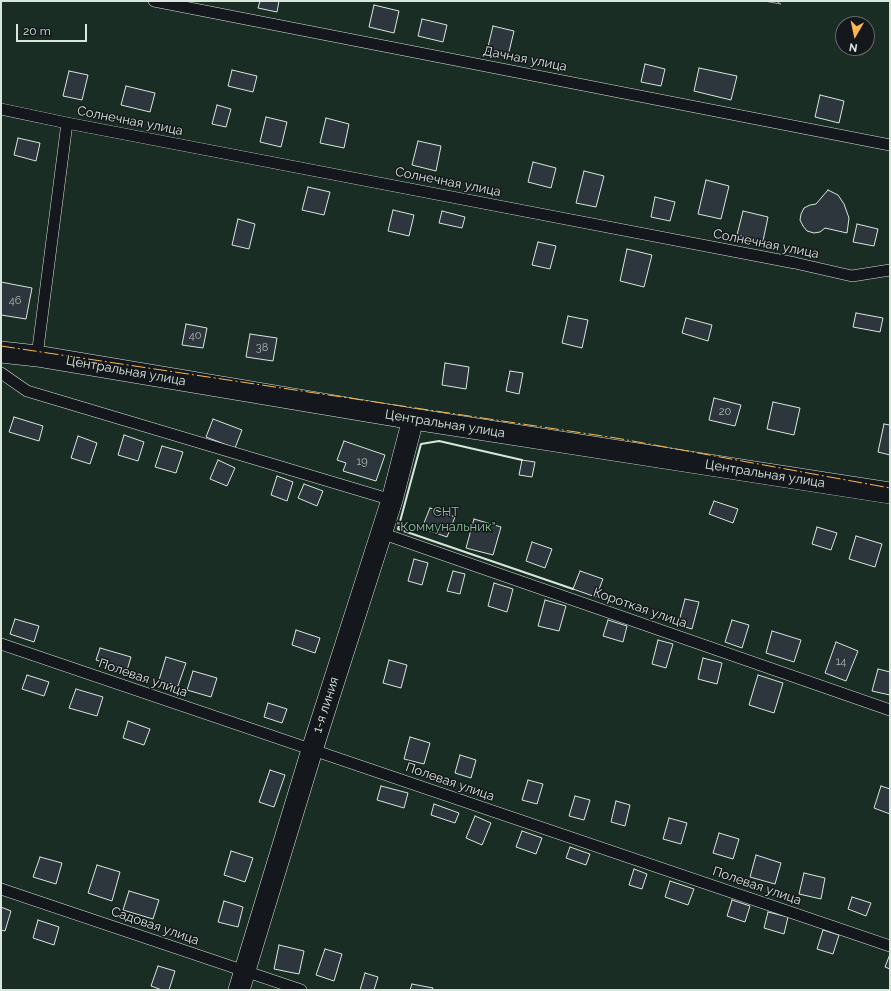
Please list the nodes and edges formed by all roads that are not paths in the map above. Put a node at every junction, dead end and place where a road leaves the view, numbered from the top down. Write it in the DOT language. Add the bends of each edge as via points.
graph roads {
  1 [pos="154,1"];
  2 [pos="1,109"];
  3 [pos="67,123"];
  4 [pos="890,145"];
  5 [pos="890,270"];
  6 [pos="1,352"];
  7 [pos="37,356"];
  8 [pos="1,373"];
  9 [pos="413,419"];
  10 [pos="890,493"];
  11 [pos="392,500"];
  12 [pos="381,533"];
  13 [pos="1,644"];
  14 [pos="890,710"];
  15 [pos="312,750"];
  16 [pos="1,889"];
  17 [pos="890,946"];
  18 [pos="242,981"];
  19 [pos="301,990"];
  1 -- 4 [label="lane, Дачная улица"];
  2 -- 3 [label="lane, Солнечная улица"];
  3 -- 5 [label="lane, Солнечная улица" via="852,276"];
  3 -- 7 [label="lane"];
  6 -- 7 [label="street, Центральная улица"];
  7 -- 9 [label="street, Центральная улица"];
  8 -- 11 [label="lane" via="27,391"];
  9 -- 10 [label="street, Центральная улица"];
  9 -- 11 [label="street, 1-я линия"];
  11 -- 12 [label="street, 1-я линия"];
  12 -- 14 [label="lane, Короткая улица"];
  12 -- 15 [label="street, 1-я линия"];
  13 -- 15 [label="lane, Полевая улица"];
  15 -- 17 [label="lane, Полевая улица"];
  15 -- 18 [label="street, 1-я линия"];
  16 -- 18 [label="lane, Садовая улица"];
  18 -- 19 [label="lane, Садовая улица"];
}
